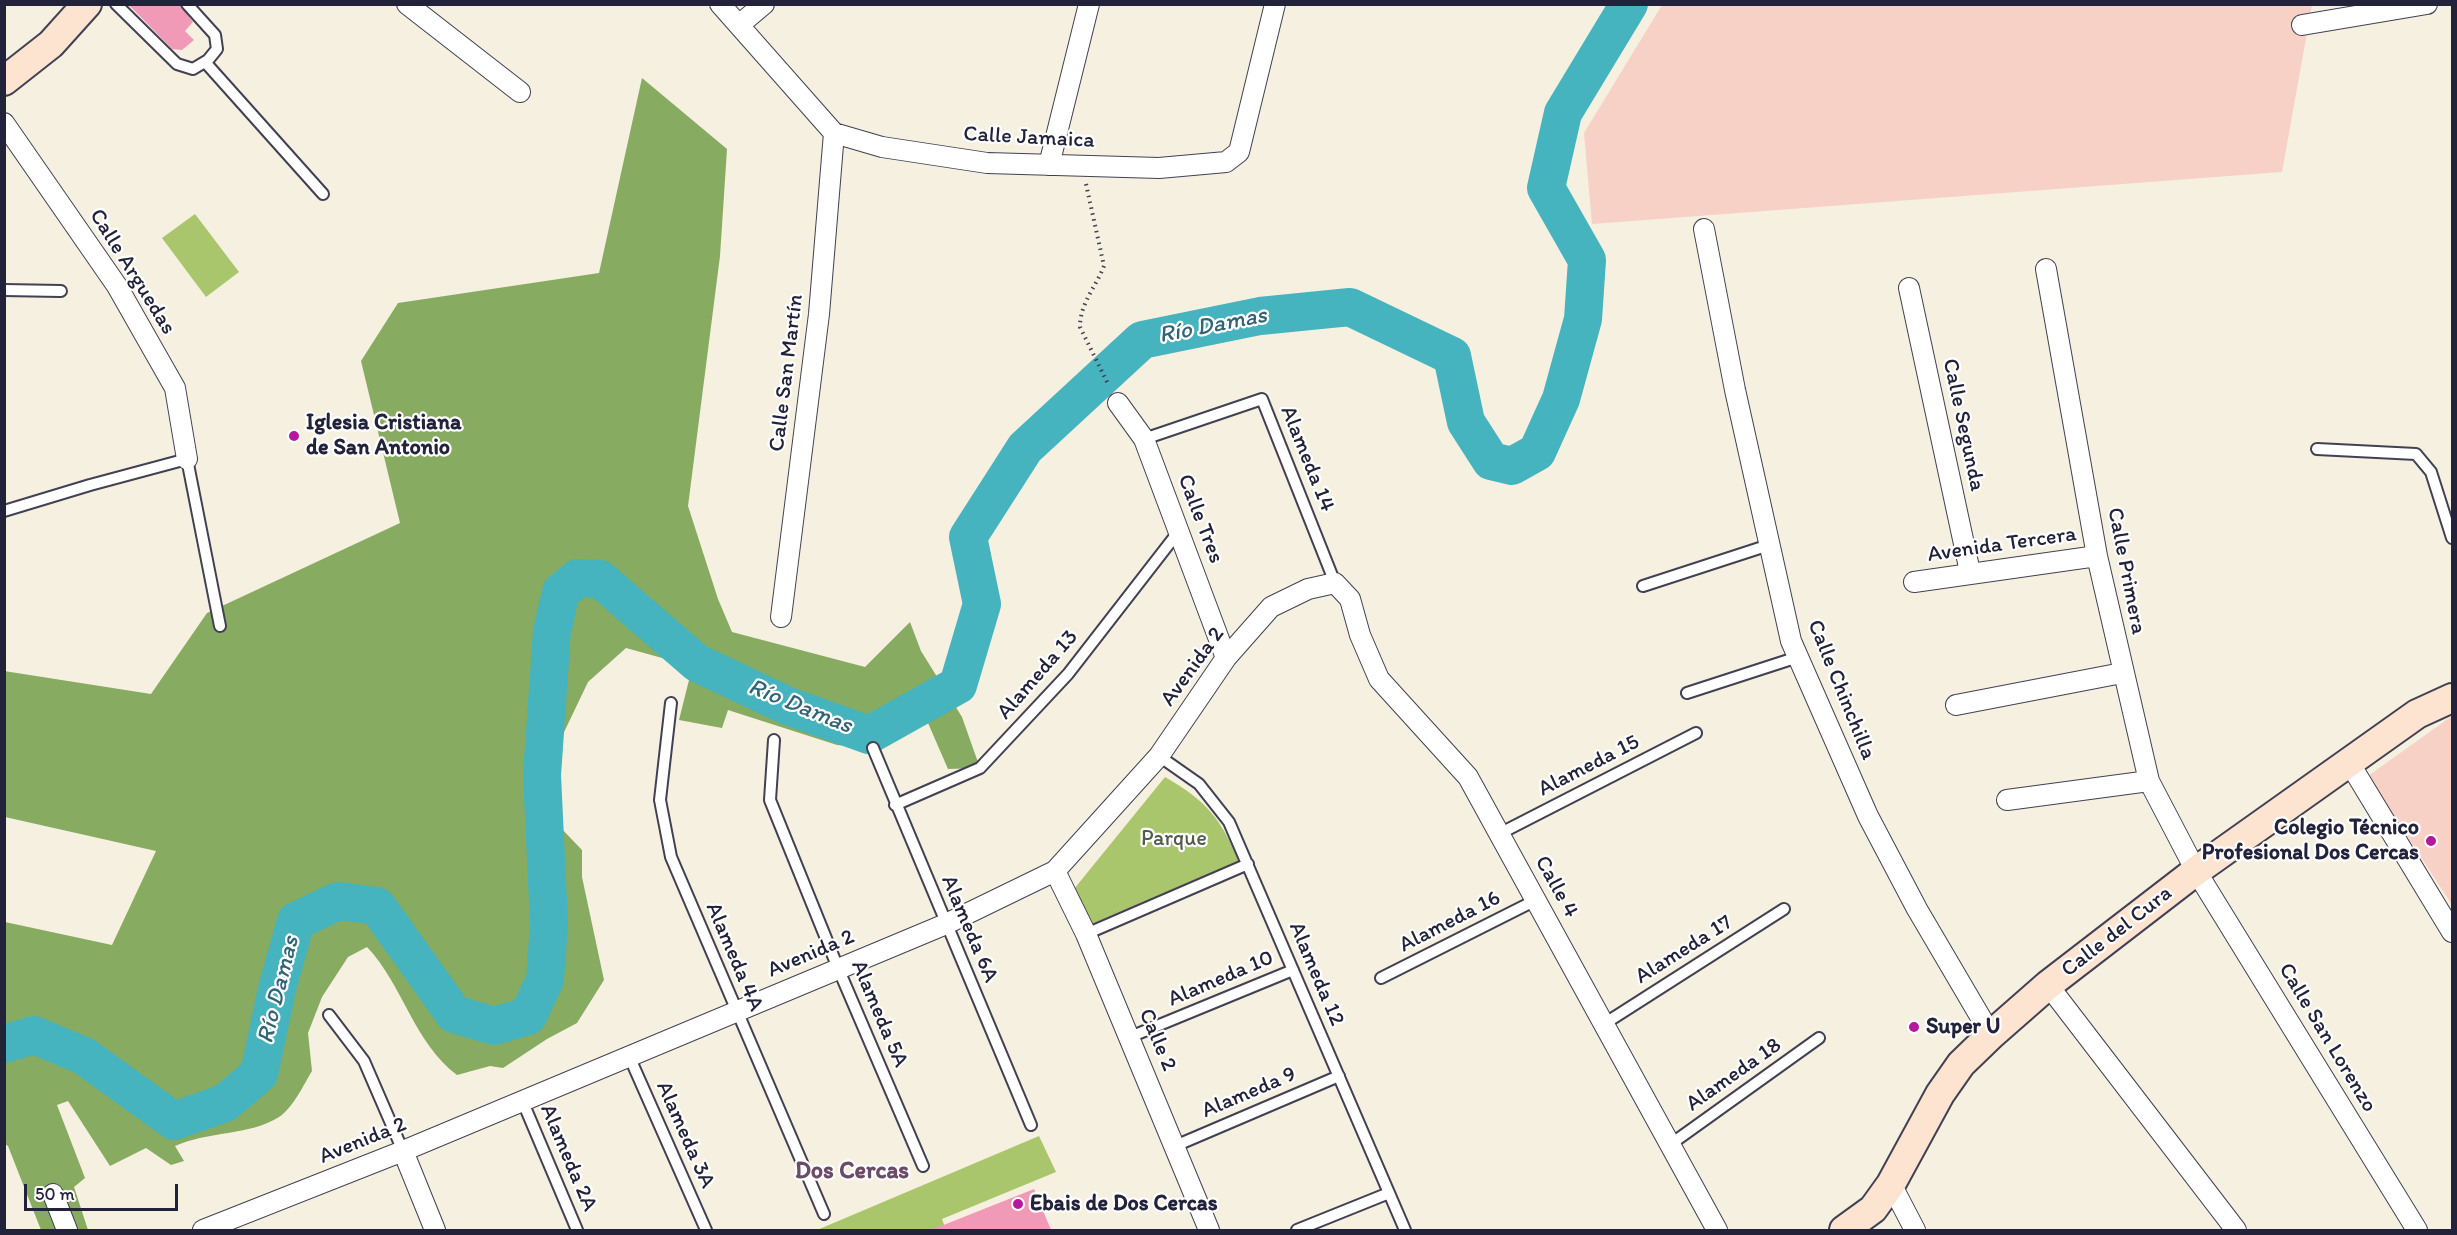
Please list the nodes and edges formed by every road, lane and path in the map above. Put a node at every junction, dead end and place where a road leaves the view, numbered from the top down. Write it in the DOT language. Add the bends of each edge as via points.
graph roads {
  1 [pos="87,4"];
  2 [pos="116,4"];
  3 [pos="187,4"];
  4 [pos="407,4"];
  5 [pos="720,4"];
  6 [pos="764,4"];
  7 [pos="1089,4"];
  8 [pos="1275,4"];
  9 [pos="2427,4"];
  10 [pos="739,25"];
  11 [pos="2302,25"];
  12 [pos="205,62"];
  13 [pos="4,81"];
  14 [pos="520,92"];
  15 [pos="4,123"];
  16 [pos="834,133"];
  17 [pos="1049,165"];
  18 [pos="1085,166"];
  19 [pos="323,194"];
  20 [pos="1704,229"];
  21 [pos="2046,269"];
  22 [pos="1909,288"];
  23 [pos="4,290"];
  24 [pos="61,291"];
  25 [pos="1118,403"];
  26 [pos="1144,439"];
  27 [pos="2317,449"];
  28 [pos="187,459"];
  29 [pos="4,511"];
  30 [pos="1179,531"];
  31 [pos="2452,538"];
  32 [pos="1769,545"];
  33 [pos="2097,556"];
  34 [pos="1970,572"];
  35 [pos="1914,582"];
  36 [pos="1335,583"];
  37 [pos="1643,586"];
  38 [pos="780,617"];
  39 [pos="220,626"];
  40 [pos="1798,657"];
  41 [pos="1226,658"];
  42 [pos="2122,673"];
  43 [pos="1687,693"];
  44 [pos="2452,698"];
  45 [pos="671,703"];
  46 [pos="1956,705"];
  47 [pos="1696,733"];
  48 [pos="774,740"];
  49 [pos="873,748"];
  50 [pos="1159,756"];
  51 [pos="2350,764"];
  52 [pos="2149,781"];
  53 [pos="2007,800"];
  54 [pos="895,805"];
  55 [pos="1499,834"];
  56 [pos="1248,864"];
  57 [pos="1055,871"];
  58 [pos="2196,871"];
  59 [pos="1536,900"];
  60 [pos="1784,909"];
  61 [pos="946,924"];
  62 [pos="2452,932"];
  63 [pos="1086,934"];
  64 [pos="838,968"];
  65 [pos="1293,970"];
  66 [pos="1381,978"];
  67 [pos="2048,985"];
  68 [pos="737,1012"];
  69 [pos="329,1015"];
  70 [pos="1604,1024"];
  71 [pos="1992,1035"];
  72 [pos="1130,1038"];
  73 [pos="1820,1038"];
  74 [pos="629,1056"];
  75 [pos="1339,1076"];
  76 [pos="522,1100"];
  77 [pos="1031,1125"];
  78 [pos="1671,1144"];
  79 [pos="1175,1146"];
  80 [pos="403,1151"];
  81 [pos="923,1166"];
  82 [pos="1891,1184"];
  83 [pos="1389,1193"];
  84 [pos="53,1194"];
  85 [pos="825,1214"];
  86 [pos="67,1230"];
  87 [pos="203,1230"];
  88 [pos="435,1230"];
  89 [pos="577,1230"];
  90 [pos="706,1230"];
  91 [pos="1209,1230"];
  92 [pos="1297,1230"];
  93 [pos="1405,1230"];
  94 [pos="1717,1230"];
  95 [pos="1844,1230"];
  96 [pos="1915,1230"];
  97 [pos="2236,1230"];
  98 [pos="2417,1230"];
  1 -- 13 [label="street" via="51,44"];
  2 -- 12 [label="lane" via="177,64 193,69"];
  3 -- 12 [label="lane" via="215,35 217,49"];
  4 -- 14 [label="street"];
  5 -- 10 [label="street"];
  6 -- 10 [label="street"];
  7 -- 17 [label="street"];
  8 -- 18 [label="street, Calle Jamaica" via="1239,152 1226,162 1159,168"];
  9 -- 11 [label="street"];
  10 -- 16 [label="street"];
  12 -- 19 [label="lane"];
  15 -- 28 [label="street, Calle Arguedas" via="117,286 175,388"];
  16 -- 17 [label="street, Calle Jamaica" via="882,147 987,163"];
  16 -- 38 [label="street, Calle San Martín" via="819,314"];
  17 -- 18 [label="street, Calle Jamaica"];
  18 -- 25 [label="path" via="1087,196 1104,266 1086,299 1080,327"];
  20 -- 32 [label="street, Calle Chinchilla"];
  21 -- 33 [label="street, Calle Primera"];
  22 -- 34 [label="street, Calle Segunda"];
  23 -- 24 [label="lane"];
  25 -- 26 [label="street, Calle Tres"];
  26 -- 30 [label="street, Calle Tres"];
  26 -- 36 [label="lane, Alameda 14" via="1262,399"];
  27 -- 31 [label="lane" via="2416,454 2431,472"];
  28 -- 29 [label="lane"];
  28 -- 39 [label="lane"];
  30 -- 41 [label="street, Calle Tres"];
  30 -- 54 [label="lane, Alameda 13" via="1068,674 980,768"];
  32 -- 37 [label="lane"];
  32 -- 40 [label="street, Calle Chinchilla"];
  33 -- 34 [label="street, Avenida Tercera"];
  33 -- 42 [label="street, Calle Primera"];
  34 -- 35 [label="street, Avenida Tercera"];
  36 -- 41 [label="street, Avenida 2" via="1308,589 1271,607"];
  36 -- 55 [label="street, Calle 4" via="1350,599 1379,679 1468,777"];
  40 -- 43 [label="lane"];
  40 -- 71 [label="street, Calle Chinchilla" via="1868,816 1917,909"];
  41 -- 50 [label="street, Avenida 2"];
  42 -- 46 [label="street"];
  42 -- 52 [label="street, Calle Primera"];
  44 -- 51 [label="street, Calle del Cura" via="2417,714"];
  45 -- 68 [label="lane, Alameda 4A" via="660,800 670,857"];
  47 -- 55 [label="lane, Alameda 15"];
  48 -- 64 [label="lane, Alameda 5A" via="771,800"];
  49 -- 54 [label="lane, Alameda 6A"];
  50 -- 56 [label="lane, Alameda 12" via="1199,784 1229,822"];
  50 -- 57 [label="street, Avenida 2"];
  51 -- 58 [label="street, Calle del Cura"];
  51 -- 62 [label="street"];
  52 -- 53 [label="street"];
  52 -- 58 [label="street, Calle Primera"];
  54 -- 61 [label="lane, Alameda 6A"];
  55 -- 59 [label="street, Calle 4"];
  56 -- 63 [label="lane"];
  56 -- 65 [label="lane, Alameda 12"];
  57 -- 61 [label="street, Avenida 2"];
  57 -- 63 [label="street, Calle 2"];
  58 -- 67 [label="street, Calle del Cura"];
  58 -- 98 [label="street, Calle San Lorenzo"];
  59 -- 66 [label="lane, Alameda 16"];
  59 -- 70 [label="street, Calle 4"];
  60 -- 70 [label="lane, Alameda 17"];
  61 -- 64 [label="street, Avenida 2"];
  61 -- 77 [label="lane, Alameda 6A"];
  63 -- 72 [label="street, Calle 2"];
  64 -- 68 [label="street, Avenida 2"];
  64 -- 81 [label="lane, Alameda 5A"];
  65 -- 72 [label="lane, Alameda 10"];
  65 -- 75 [label="lane, Alameda 12"];
  67 -- 71 [label="street, Calle del Cura"];
  67 -- 97 [label="street"];
  68 -- 74 [label="street, Avenida 2"];
  68 -- 85 [label="lane, Alameda 4A"];
  69 -- 80 [label="lane" via="364,1061"];
  70 -- 78 [label="street, Calle 4"];
  71 -- 82 [label="street, Calle del Cura" via="1961,1064 1940,1094"];
  72 -- 79 [label="street, Calle 2"];
  73 -- 78 [label="lane, Alameda 18"];
  74 -- 76 [label="street, Avenida 2"];
  74 -- 90 [label="lane, Alameda 3A"];
  75 -- 79 [label="lane, Alameda 9"];
  75 -- 83 [label="lane, Alameda 12"];
  76 -- 80 [label="street, Avenida 2"];
  76 -- 89 [label="lane, Alameda 2A"];
  78 -- 94 [label="street, Calle 4"];
  79 -- 91 [label="street, Calle 2"];
  80 -- 87 [label="street, Avenida 2"];
  80 -- 88 [label="street"];
  82 -- 95 [label="street, Calle del Cura" via="1873,1209"];
  82 -- 96 [label="street"];
  83 -- 92 [label="lane"];
  83 -- 93 [label="lane, Alameda 12"];
  84 -- 86 [label="street"];
}
